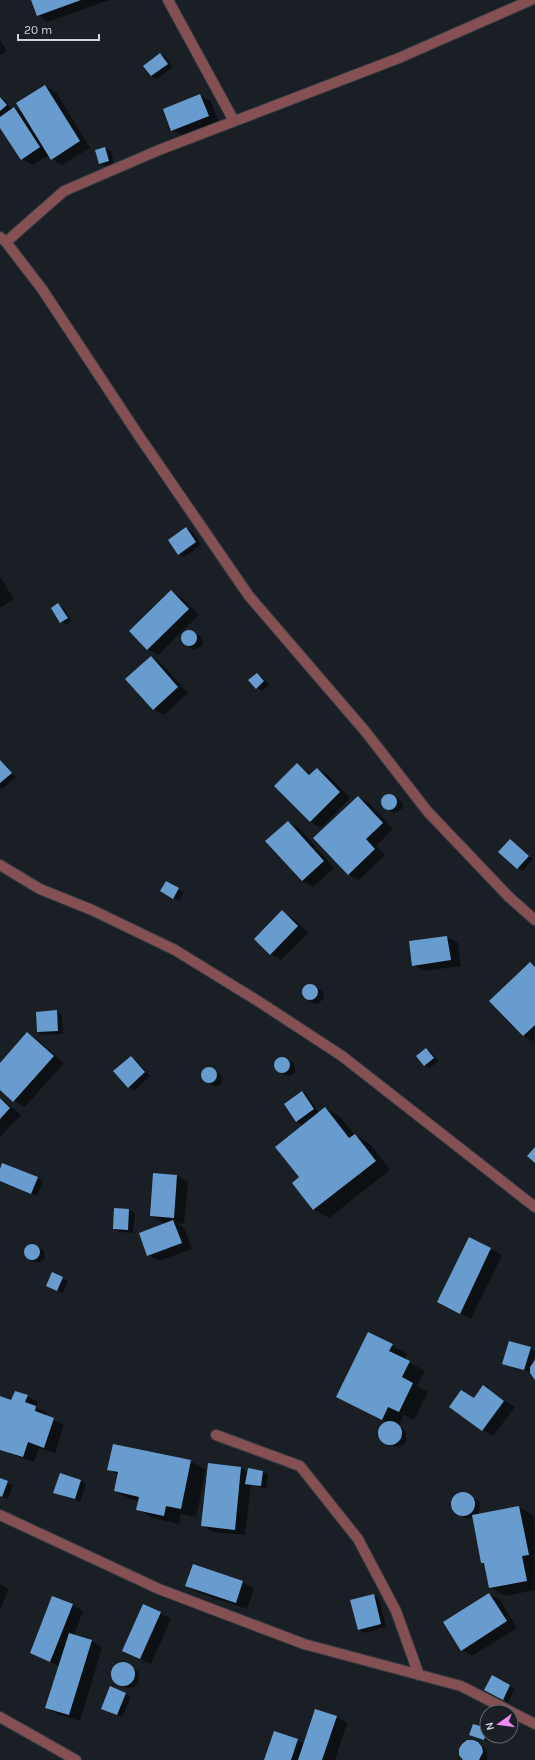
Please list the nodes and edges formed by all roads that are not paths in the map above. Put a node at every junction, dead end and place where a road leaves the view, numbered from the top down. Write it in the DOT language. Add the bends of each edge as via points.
graph roads {
  1 [pos="168,0"];
  2 [pos="531,0"];
  3 [pos="234,121"];
  4 [pos="3,239"];
  5 [pos="0,865"];
  6 [pos="535,920"];
  7 [pos="535,1207"];
  8 [pos="216,1435"];
  9 [pos="0,1515"];
  10 [pos="419,1675"];
  11 [pos="0,1717"];
  12 [pos="535,1724"];
  13 [pos="76,1760"];
  1 -- 3 [label="street"];
  2 -- 3 [label="street" via="399,58"];
  3 -- 4 [label="street" via="64,191"];
  4 -- 6 [label="street" via="42,289 249,596 365,731 428,812"];
  5 -- 7 [label="street" via="40,889 92,910 175,950 261,1003 342,1056"];
  8 -- 10 [label="street" via="300,1466 358,1539 396,1612"];
  9 -- 10 [label="street" via="159,1589 304,1644"];
  10 -- 12 [label="street" via="461,1686"];
  11 -- 13 [label="street"];
}
